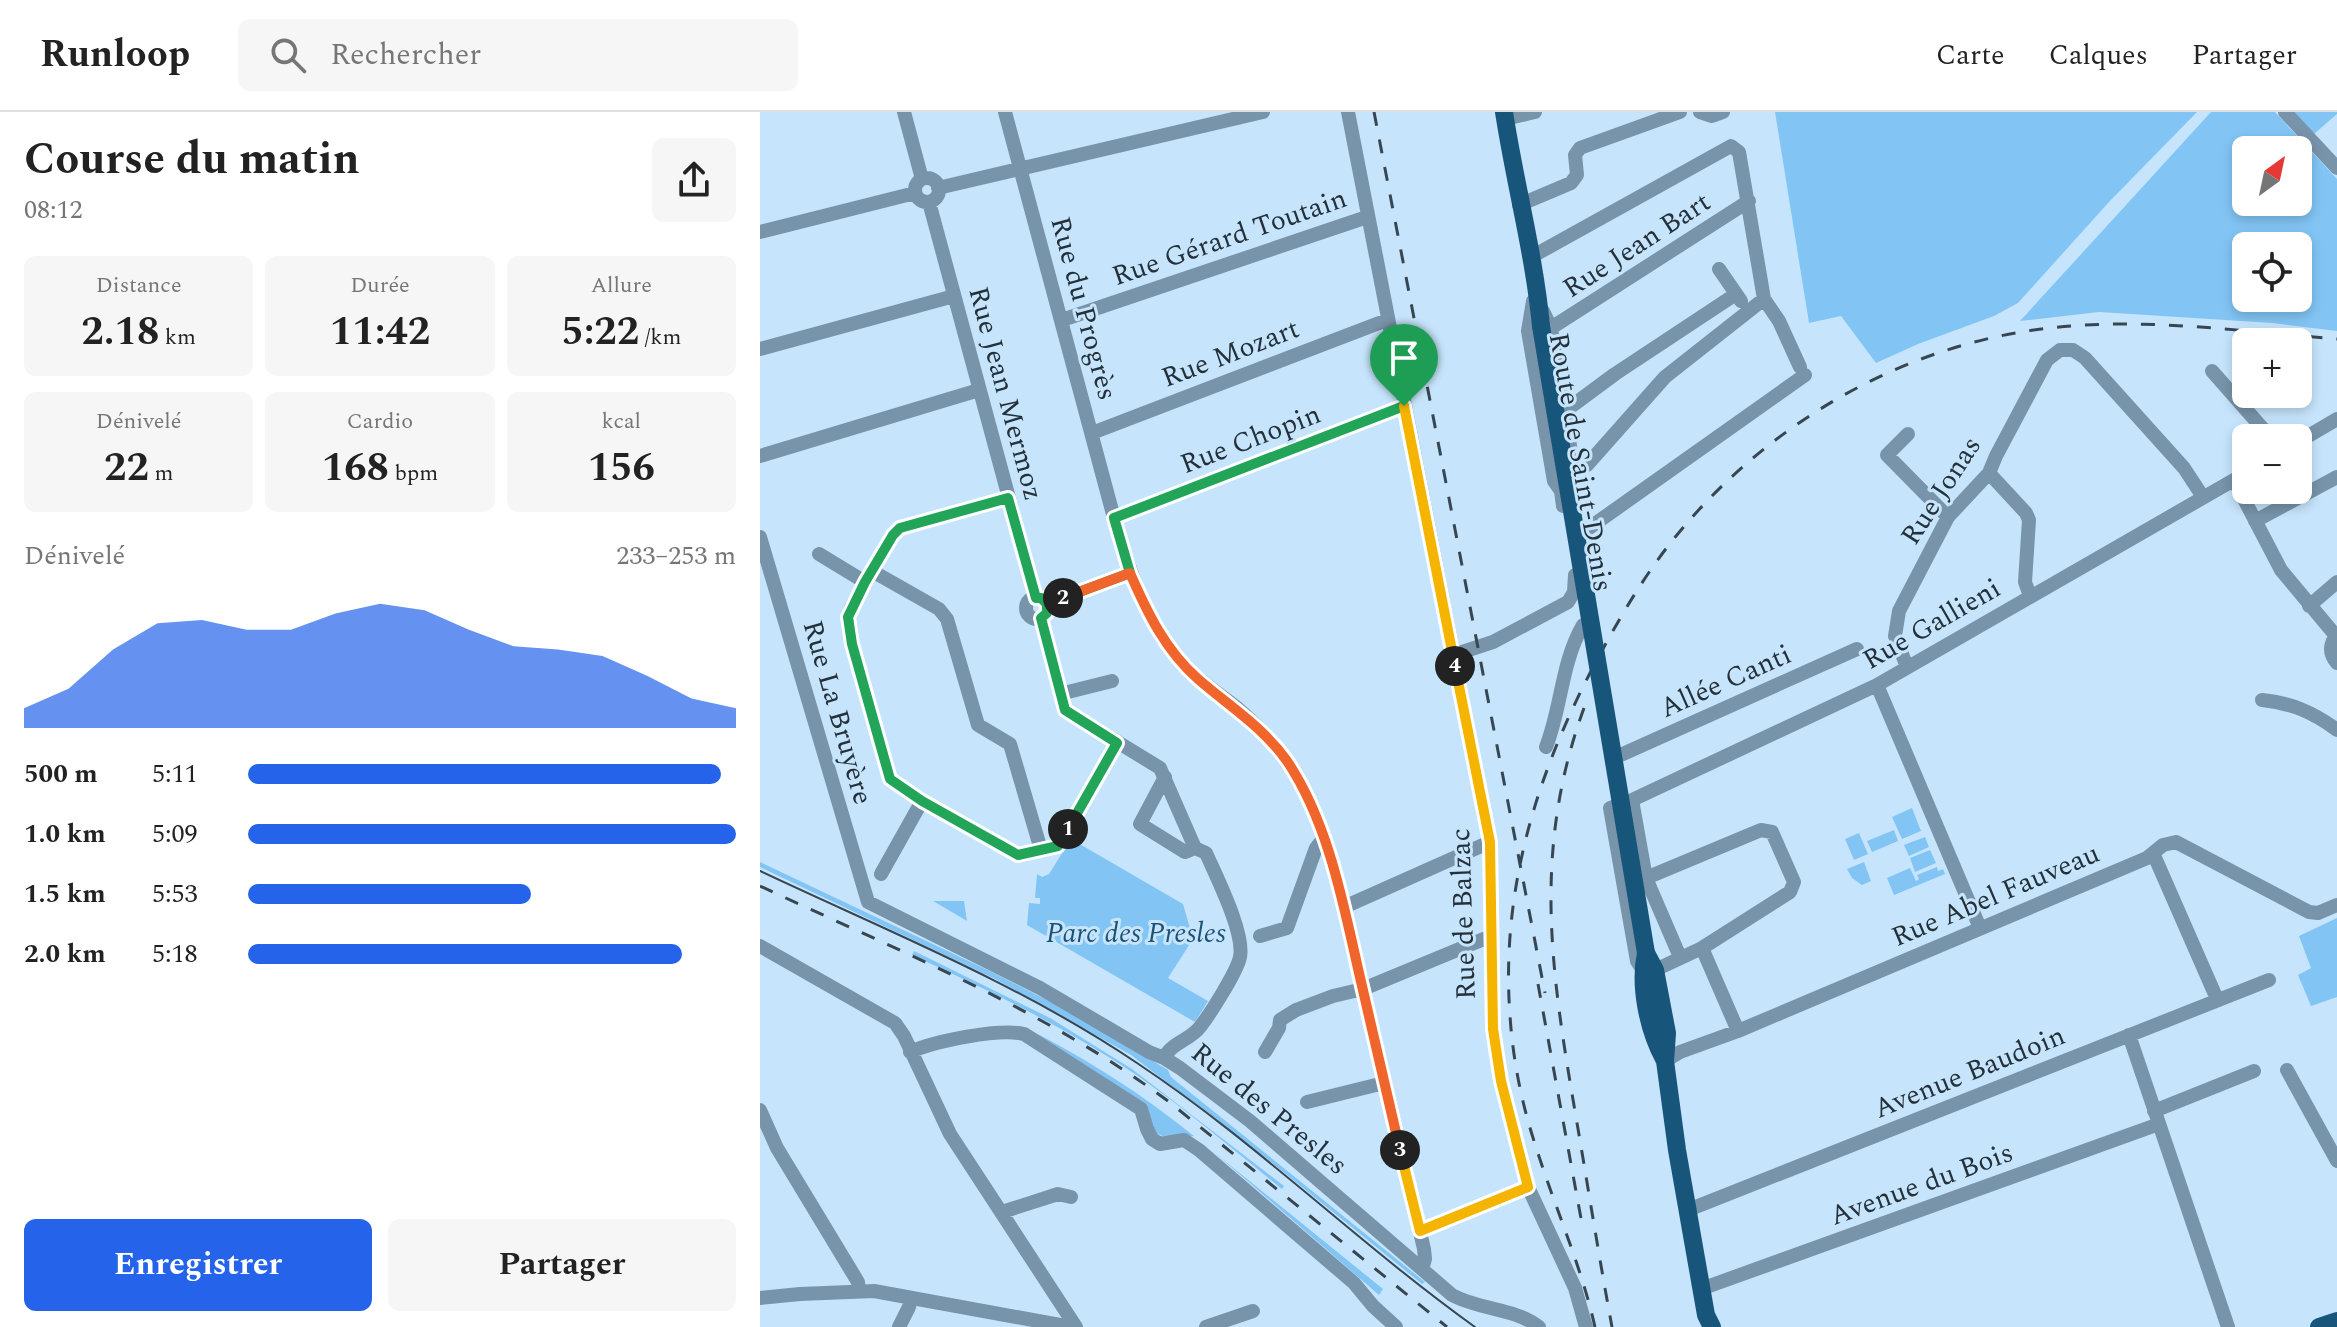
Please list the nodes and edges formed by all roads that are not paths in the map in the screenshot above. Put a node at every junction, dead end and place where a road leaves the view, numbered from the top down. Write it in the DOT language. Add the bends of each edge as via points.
graph roads {
  1 [pos="904,112"];
  2 [pos="1005,112"];
  3 [pos="1263,112"];
  4 [pos="1348,112"];
  5 [pos="1535,112"];
  6 [pos="1680,112"];
  7 [pos="1700,112"];
  8 [pos="1723,112"];
  9 [pos="2285,112"];
  10 [pos="1504,116"];
  11 [pos="2337,168"];
  12 [pos="1020,169"];
  13 [pos="919,186"];
  14 [pos="938,188"];
  15 [pos="1749,201"];
  16 [pos="929,202"];
  17 [pos="1519,205"];
  18 [pos="1367,217"];
  19 [pos="1523,230"];
  20 [pos="760,232"];
  21 [pos="1531,257"];
  22 [pos="1719,269"];
  23 [pos="1736,294"];
  24 [pos="954,296"];
  25 [pos="1764,299"];
  26 [pos="1536,300"];
  27 [pos="1748,311"];
  28 [pos="1062,320"];
  29 [pos="1387,320"];
  30 [pos="1546,327"];
  31 [pos="760,349"];
  32 [pos="1649,354"];
  33 [pos="2212,371"];
  34 [pos="1665,377"];
  35 [pos="979,390"];
  36 [pos="1404,406"];
  37 [pos="1565,411"];
  38 [pos="2337,419"];
  39 [pos="2259,424"];
  40 [pos="1092,433"];
  41 [pos="1908,434"];
  42 [pos="2312,434"];
  43 [pos="760,456"];
  44 [pos="1574,469"];
  45 [pos="1989,473"];
  46 [pos="2337,477"];
  47 [pos="2232,481"];
  48 [pos="2203,497"];
  49 [pos="1008,498"];
  50 [pos="2249,504"];
  51 [pos="1948,517"];
  52 [pos="1114,518"];
  53 [pos="2255,521"];
  54 [pos="1582,533"];
  55 [pos="760,537"];
  56 [pos="819,554"];
  57 [pos="762,555"];
  58 [pos="1130,573"];
  59 [pos="1575,575"];
  60 [pos="868,577"];
  61 [pos="2337,582"];
  62 [pos="2030,596"];
  63 [pos="1042,601"];
  64 [pos="2309,606"];
  65 [pos="1583,625"];
  66 [pos="2336,636"];
  67 [pos="1857,649"];
  68 [pos="1453,655"];
  69 [pos="2337,663"];
  70 [pos="1907,667"];
  71 [pos="1112,681"];
  72 [pos="1613,683"];
  73 [pos="1877,685"];
  74 [pos="1060,694"];
  75 [pos="2262,700"];
  76 [pos="2337,730"];
  77 [pos="1117,743"];
  78 [pos="1546,747"];
  79 [pos="1614,758"];
  80 [pos="1165,777"];
  81 [pos="922,801"];
  82 [pos="1627,801"];
  83 [pos="1323,839"];
  84 [pos="1490,842"];
  85 [pos="1195,848"];
  86 [pos="1041,850"];
  87 [pos="2153,853"];
  88 [pos="881,874"];
  89 [pos="1646,878"];
  90 [pos="868,902"];
  91 [pos="2337,905"];
  92 [pos="1344,907"];
  93 [pos="1980,928"];
  94 [pos="1260,936"];
  95 [pos="1491,936"];
  96 [pos="760,946"];
  97 [pos="1702,948"];
  98 [pos="1680,957"];
  99 [pos="1648,964"];
  100 [pos="2269,980"];
  101 [pos="1363,989"];
  102 [pos="2217,999"];
  103 [pos="1738,1031"];
  104 [pos="2129,1035"];
  105 [pos="910,1052"];
  106 [pos="1265,1052"];
  107 [pos="1170,1061"];
  108 [pos="1665,1061"];
  109 [pos="2287,1070"];
  110 [pos="2254,1071"];
  111 [pos="1384,1083"];
  112 [pos="1307,1102"];
  113 [pos="760,1110"];
  114 [pos="2156,1118"];
  115 [pos="2337,1161"];
  116 [pos="1528,1187"];
  117 [pos="1071,1197"];
  118 [pos="1688,1210"];
  119 [pos="1002,1212"];
  120 [pos="1420,1231"];
  121 [pos="1422,1269"];
  122 [pos="1701,1289"];
  123 [pos="859,1290"];
  124 [pos="760,1298"];
  125 [pos="911,1298"];
  126 [pos="1253,1311"];
  127 [pos="2337,1321"];
  128 [pos="1708,1323"];
  129 [pos="899,1327"];
  130 [pos="1073,1327"];
  131 [pos="1206,1327"];
  132 [pos="1396,1327"];
  133 [pos="1539,1327"];
  134 [pos="1586,1327"];
  135 [pos="2228,1327"];
  136 [pos="2319,1327"];
  1 -- 13 [label="street"];
  2 -- 12 [label="street, Rue du Progrès"];
  3 -- 12 [label="street"];
  4 -- 18 [label="street, Rue de Balzac"];
  5 -- 10 [label="street"];
  6 -- 17 [label="street" via="1580,148 1571,183"];
  7 -- 8 [label="street"];
  9 -- 11 [label="street"];
  10 -- 17 [label="main road, Route de Saint-Denis"];
  12 -- 14 [label="street"];
  12 -- 28 [label="street, Rue du Progrès"];
  13 -- 14 [label="street" via="932,180"];
  13 -- 16 [label="street" via="919,199"];
  13 -- 20 [label="street"];
  14 -- 16 [label="street"];
  15 -- 21 [label="street" via="1739,152 1727,146"];
  15 -- 25 [label="street"];
  15 -- 30 [label="street, Rue Jean Bart"];
  16 -- 24 [label="street, Rue Jean Mermoz"];
  17 -- 19 [label="main road, Route de Saint-Denis"];
  18 -- 28 [label="street, Rue Gérard Toutain"];
  18 -- 29 [label="street, Rue de Balzac"];
  19 -- 21 [label="main road, Route de Saint-Denis"];
  19 -- 26 [label="main road, Route de Saint-Denis"];
  21 -- 26 [label="main road, Route de Saint-Denis"];
  22 -- 23 [label="street"];
  23 -- 27 [label="street"];
  23 -- 32 [label="street"];
  24 -- 31 [label="street"];
  24 -- 35 [label="street, Rue Jean Mermoz"];
  25 -- 27 [label="street"];
  25 -- 54 [label="street" via="1802,371"];
  26 -- 30 [label="main road, Route de Saint-Denis"];
  26 -- 59 [label="street, Route de Saint-Denis" via="1528,331"];
  27 -- 34 [label="street"];
  28 -- 40 [label="street, Rue du Progrès"];
  29 -- 36 [label="street, Rue de Balzac"];
  29 -- 40 [label="street, Rue Mozart"];
  30 -- 37 [label="street, Route de Saint-Denis"];
  30 -- 99 [label="main road, Route de Saint-Denis, bridge"];
  32 -- 34 [label="street"];
  32 -- 37 [label="street"];
  33 -- 39 [label="street"];
  34 -- 44 [label="street" via="1587,465"];
  35 -- 43 [label="street"];
  35 -- 49 [label="street, Rue Jean Mermoz"];
  36 -- 52 [label="street, Rue Chopin"];
  36 -- 68 [label="street, Rue de Balzac"];
  37 -- 44 [label="street, Route de Saint-Denis"];
  38 -- 42 [label="street"];
  40 -- 52 [label="street, Rue du Progrès"];
  41 -- 51 [label="street" via="1887,455"];
  44 -- 54 [label="street, Route de Saint-Denis"];
  45 -- 48 [label="street, Rue Jonas" via="2047,360 2060,350 2073,350 2184,468"];
  45 -- 51 [label="street, Rue Jonas"];
  45 -- 62 [label="street" via="2029,520 2025,582"];
  46 -- 53 [label="street"];
  47 -- 48 [label="street, Rue Gallieni"];
  48 -- 62 [label="street, Rue Gallieni"];
  49 -- 60 [label="street" via="900,528"];
  49 -- 63 [label="street, Rue Jean Mermoz"];
  50 -- 53 [label="street"];
  51 -- 70 [label="street, Rue Jonas" via="1896,618 1895,636"];
  52 -- 58 [label="street, Rue du Progrès"];
  53 -- 64 [label="street" via="2281,570"];
  54 -- 65 [label="street, Route de Saint-Denis" via="1595,610"];
  55 -- 57 [label="street, Rue La Bruyère"];
  56 -- 60 [label="street"];
  57 -- 90 [label="street, Rue La Bruyère"];
  58 -- 63 [label="street"];
  58 -- 83 [label="street, Rue du Progrès" via="1171,650 1199,680 1255,724 1286,761 1315,812"];
  59 -- 65 [label="street, Route de Saint-Denis"];
  59 -- 68 [label="street" via="1568,602 1493,642"];
  60 -- 81 [label="street" via="849,613 852,644 890,779"];
  60 -- 86 [label="street" via="939,609 947,619 978,725 1010,744"];
  61 -- 64 [label="street"];
  62 -- 70 [label="street, Rue Gallieni"];
  63 -- 74 [label="street, Rue Jean Mermoz" via="1028,602 1027,611 1032,618 1041,618"];
  64 -- 66 [label="street"];
  65 -- 78 [label="street" via="1565,669"];
  66 -- 69 [label="street" via="2330,651"];
  67 -- 79 [label="street, Allée Canti"];
  68 -- 84 [label="street, Rue de Balzac"];
  70 -- 73 [label="street, Rue Gallieni"];
  71 -- 74 [label="street"];
  72 -- 79 [label="street, Route de Saint-Denis" via="1605,695"];
  73 -- 82 [label="street, Rue Gallieni"];
  73 -- 93 [label="street"];
  74 -- 77 [label="street" via="1065,710"];
  75 -- 76 [label="street" via="2296,706"];
  77 -- 80 [label="street" via="1160,768"];
  77 -- 86 [label="street" via="1058,846"];
  79 -- 82 [label="street, Route de Saint-Denis"];
  80 -- 85 [label="street"];
  80 -- 85 [label="street" via="1140,824 1185,852"];
  81 -- 86 [label="street" via="1018,855"];
  81 -- 88 [label="street"];
  82 -- 89 [label="street, Route de Saint-Denis"];
  82 -- 99 [label="street, Route de Saint-Denis" via="1610,808 1637,961"];
  83 -- 92 [label="street, Rue du Progrès"];
  83 -- 94 [label="street" via="1287,928"];
  84 -- 92 [label="street"];
  84 -- 95 [label="street, Rue de Balzac"];
  85 -- 107 [label="street" via="1206,853 1228,904 1241,955 1208,1017 1185,1042 1172,1046"];
  87 -- 91 [label="street, Rue Abel Fauveau" via="2176,842 2309,912"];
  87 -- 93 [label="street, Rue Abel Fauveau"];
  87 -- 102 [label="street"];
  89 -- 97 [label="street" via="1752,832 1772,832 1794,887"];
  89 -- 98 [label="street, Route de Saint-Denis"];
  90 -- 107 [label="street, Rue des Presles" via="1040,988"];
  92 -- 101 [label="street, Rue du Progrès"];
  93 -- 103 [label="street, Rue Abel Fauveau"];
  95 -- 101 [label="street"];
  95 -- 116 [label="street, Rue de Balzac" via="1493,1029"];
  96 -- 105 [label="street" via="895,1023"];
  97 -- 98 [label="street"];
  97 -- 103 [label="street"];
  98 -- 99 [label="street"];
  99 -- 108 [label="main road, Route de Saint-Denis" via="1667,1033"];
  100 -- 102 [label="street, Avenue Baudoin"];
  101 -- 106 [label="street" via="1280,1020"];
  101 -- 111 [label="street, Rue du Progrès"];
  102 -- 104 [label="street, Avenue Baudoin"];
  103 -- 108 [label="street, Rue Abel Fauveau"];
  104 -- 114 [label="street"];
  104 -- 118 [label="street, Avenue Baudoin"];
  105 -- 119 [label="street" via="950,1134"];
  105 -- 132 [label="street" via="1009,1030 1024,1034 1141,1109 1152,1139 1160,1144 1184,1140 1199,1150 1354,1283"];
  107 -- 121 [label="street, Rue des Presles" via="1250,1121"];
  108 -- 118 [label="main road, Route de Saint-Denis"];
  109 -- 115 [label="street"];
  110 -- 114 [label="street, Avenue du Bois"];
  111 -- 112 [label="street"];
  111 -- 120 [label="street, Rue du Progrès"];
  113 -- 123 [label="street"];
  114 -- 122 [label="street, Avenue du Bois"];
  114 -- 135 [label="street"];
  116 -- 120 [label="street"];
  116 -- 134 [label="street, Rue de Balzac" via="1575,1288"];
  117 -- 119 [label="street" via="1058,1194"];
  118 -- 122 [label="main road, Route de Saint-Denis"];
  119 -- 130 [label="street"];
  120 -- 121 [label="street, Rue du Progrès"];
  121 -- 133 [label="street, Rue des Presles" via="1461,1300"];
  122 -- 128 [label="main road, Route de Saint-Denis"];
  123 -- 124 [label="street"];
  123 -- 125 [label="street"];
  125 -- 129 [label="street"];
  125 -- 130 [label="street"];
  126 -- 131 [label="street"];
  127 -- 136 [label="main road"];
}
